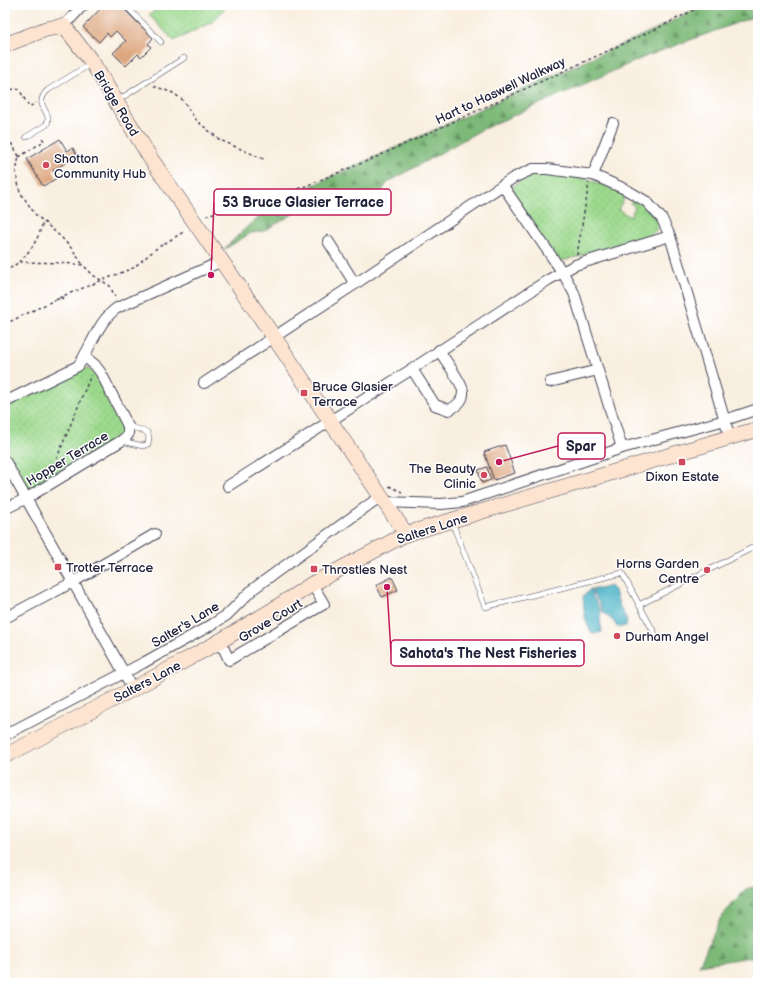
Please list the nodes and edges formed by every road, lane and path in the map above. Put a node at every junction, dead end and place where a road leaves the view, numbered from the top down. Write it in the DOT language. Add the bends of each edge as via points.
graph roads {
  1 [pos="83,5"];
  2 [pos="125,5"];
  3 [pos="704,5"];
  4 [pos="64,26"];
  5 [pos="161,42"];
  6 [pos="5,45"];
  7 [pos="184,58"];
  8 [pos="92,62"];
  9 [pos="144,83"];
  10 [pos="5,90"];
  11 [pos="116,101"];
  12 [pos="42,102"];
  13 [pos="613,123"];
  14 [pos="38,130"];
  15 [pos="5,133"];
  16 [pos="26,137"];
  17 [pos="19,157"];
  18 [pos="266,160"];
  19 [pos="592,175"];
  20 [pos="503,186"];
  21 [pos="303,187"];
  22 [pos="43,222"];
  23 [pos="670,236"];
  24 [pos="328,241"];
  25 [pos="19,262"];
  26 [pos="222,262"];
  27 [pos="83,265"];
  28 [pos="577,265"];
  29 [pos="5,272"];
  30 [pos="563,272"];
  31 [pos="102,281"];
  32 [pos="355,284"];
  33 [pos="120,307"];
  34 [pos="5,324"];
  35 [pos="274,337"];
  36 [pos="439,350"];
  37 [pos="84,357"];
  38 [pos="95,365"];
  39 [pos="412,369"];
  40 [pos="598,370"];
  41 [pos="550,382"];
  42 [pos="204,383"];
  43 [pos="5,402"];
  44 [pos="758,409"];
  45 [pos="330,420"];
  46 [pos="725,420"];
  47 [pos="128,426"];
  48 [pos="758,429"];
  49 [pos="730,438"];
  50 [pos="121,441"];
  51 [pos="622,448"];
  52 [pos="5,461"];
  53 [pos="228,486"];
  54 [pos="46,487"];
  55 [pos="27,498"];
  56 [pos="383,499"];
  57 [pos="5,509"];
  58 [pos="452,521"];
  59 [pos="155,534"];
  60 [pos="406,534"];
  61 [pos="758,547"];
  62 [pos="73,582"];
  63 [pos="312,584"];
  64 [pos="639,605"];
  65 [pos="5,618"];
  66 [pos="656,636"];
  67 [pos="215,644"];
  68 [pos="124,673"];
  69 [pos="133,688"];
  70 [pos="5,735"];
  71 [pos="5,756"];
  1 -- 4 [label="street"];
  2 -- 5 [label="lane"];
  3 -- 21 [label="path, Hart to Haswell Walkway" via="372,159"];
  4 -- 6 [label="main road" via="46,29"];
  4 -- 8 [label="main road, Bridge Road"];
  7 -- 9 [label="lane"];
  8 -- 11 [label="main road, Bridge Road"];
  8 -- 12 [label="lane" via="48,90 42,96"];
  9 -- 11 [label="lane"];
  9 -- 18 [label="path" via="179,97 198,120 220,140"];
  10 -- 12 [label="path" via="19,89 29,107 33,103"];
  11 -- 26 [label="main road, Bridge Road" via="151,159"];
  12 -- 14 [label="lane" via="49,120"];
  13 -- 19 [label="street"];
  14 -- 16 [label="lane"];
  14 -- 17 [label="path" via="44,141"];
  15 -- 17 [label="path"];
  17 -- 22 [label="path" via="16,173 20,192"];
  19 -- 20 [label="street" via="547,169 533,170 513,178"];
  19 -- 23 [label="street" via="647,202 662,218"];
  19 -- 28 [label="path"];
  20 -- 30 [label="street"];
  20 -- 32 [label="street"];
  22 -- 25 [label="path" via="31,250"];
  22 -- 27 [label="path" via="62,238"];
  23 -- 28 [label="street"];
  23 -- 46 [label="street"];
  24 -- 32 [label="street"];
  25 -- 27 [label="path"];
  25 -- 29 [label="path"];
  26 -- 33 [label="street"];
  26 -- 35 [label="main road, Bridge Road"];
  27 -- 31 [label="path"];
  28 -- 30 [label="street"];
  30 -- 36 [label="street"];
  30 -- 40 [label="street" via="574,293"];
  31 -- 33 [label="path" via="110,286"];
  31 -- 34 [label="path" via="56,299"];
  32 -- 35 [label="street"];
  33 -- 37 [label="street" via="109,313"];
  35 -- 42 [label="street"];
  35 -- 45 [label="main road, Bridge Road"];
  36 -- 39 [label="street"];
  36 -- 39 [label="street" via="463,390 460,402 455,407 449,410 435,405"];
  37 -- 38 [label="street"];
  37 -- 43 [label="street" via="78,366"];
  38 -- 47 [label="street"];
  38 -- 54 [label="path"];
  39 -- 45 [label="street"];
  40 -- 41 [label="street"];
  40 -- 51 [label="street"];
  44 -- 46 [label="street"];
  45 -- 53 [label="street"];
  45 -- 56 [label="main road, Bridge Road"];
  46 -- 49 [label="street"];
  46 -- 51 [label="street"];
  47 -- 50 [label="street, Hopper Terrace" via="128,436"];
  47 -- 50 [label="lane, Hopper Terrace" via="147,432 150,437 148,444 143,446"];
  48 -- 49 [label="main road, Salters Lane"];
  49 -- 58 [label="main road, Salters Lane"];
  50 -- 54 [label="street, Hopper Terrace"];
  51 -- 56 [label="street" via="462,502 441,504"];
  52 -- 55 [label="street"];
  54 -- 55 [label="street, Hopper Terrace"];
  55 -- 57 [label="street, Hopper Terrace"];
  55 -- 62 [label="street"];
  56 -- 60 [label="main road, Bridge Road"];
  56 -- 68 [label="street, Salter's Lane" via="254,589 227,615"];
  58 -- 60 [label="main road, Salters Lane"];
  58 -- 64 [label="lane" via="485,607 622,573"];
  59 -- 62 [label="street"];
  60 -- 63 [label="main road, Salters Lane"];
  61 -- 64 [label="lane"];
  62 -- 65 [label="street"];
  62 -- 68 [label="street"];
  63 -- 67 [label="main road, Salters Lane"];
  63 -- 67 [label="street, Grove Court" via="324,604 229,660 224,649"];
  64 -- 66 [label="lane"];
  67 -- 69 [label="main road, Salters Lane"];
  68 -- 69 [label="street"];
  68 -- 70 [label="street, Salter's Lane"];
  69 -- 71 [label="main road, Salters Lane"];
}
